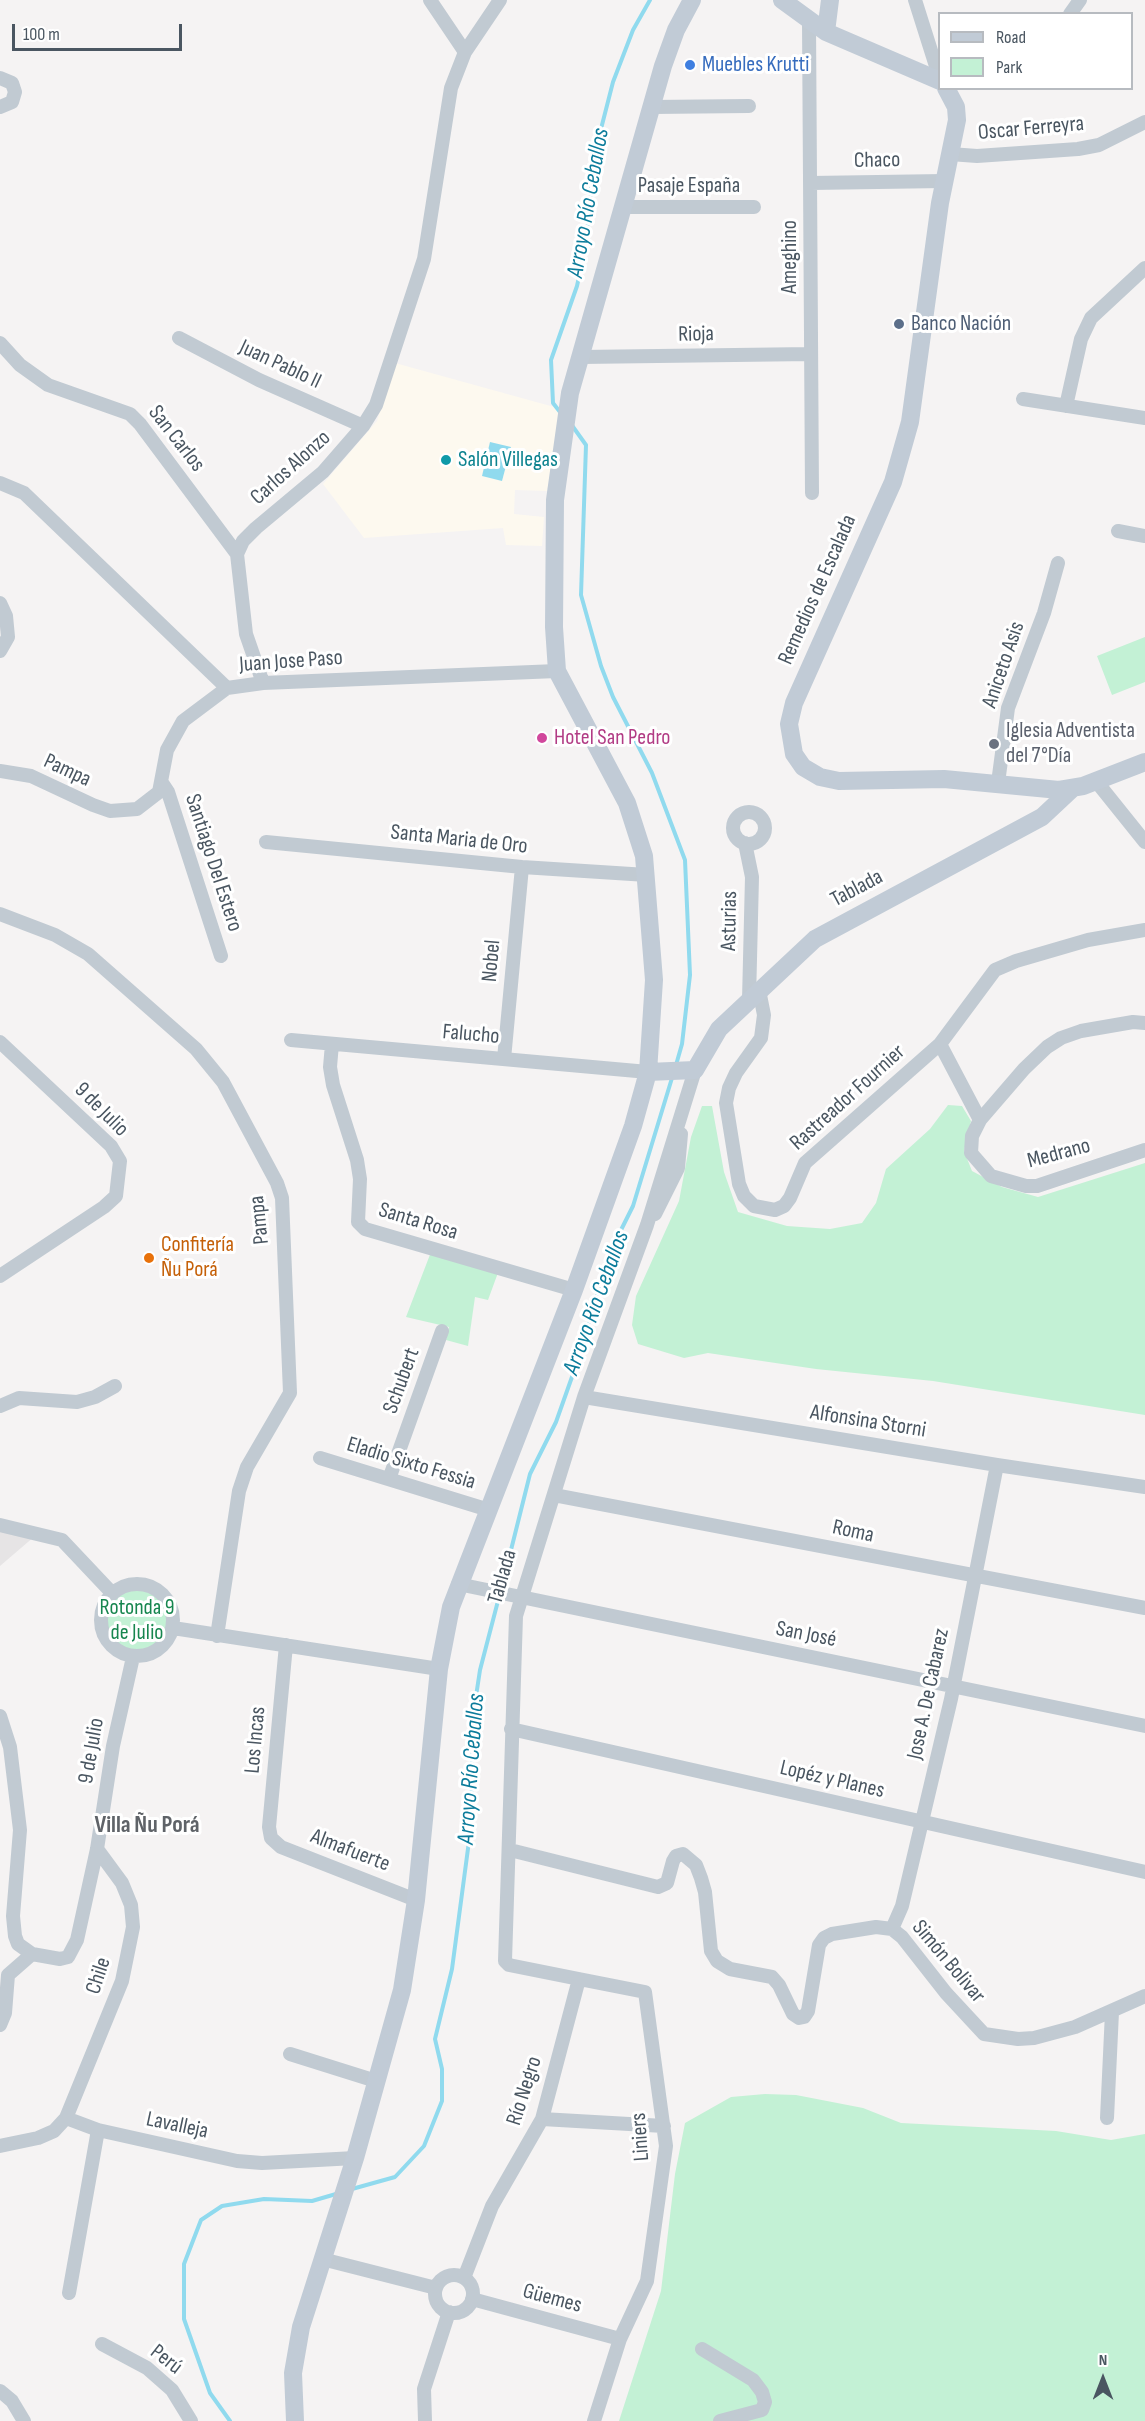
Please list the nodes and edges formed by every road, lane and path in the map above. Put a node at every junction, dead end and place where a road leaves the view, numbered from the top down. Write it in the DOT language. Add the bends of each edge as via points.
graph roads {
  1 [pos="430,0"];
  2 [pos="500,0"];
  3 [pos="692,0"];
  4 [pos="782,0"];
  5 [pos="830,0"];
  6 [pos="915,0"];
  7 [pos="808,22"];
  8 [pos="826,32"];
  9 [pos="465,52"];
  10 [pos="935,53"];
  11 [pos="938,73"];
  12 [pos="0,78"];
  13 [pos="938,80"];
  14 [pos="947,90"];
  15 [pos="749,106"];
  16 [pos="0,107"];
  17 [pos="652,107"];
  18 [pos="1145,122"];
  19 [pos="950,154"];
  20 [pos="944,181"];
  21 [pos="810,183"];
  22 [pos="625,207"];
  23 [pos="754,207"];
  24 [pos="1145,268"];
  25 [pos="179,338"];
  26 [pos="0,343"];
  27 [pos="812,354"];
  28 [pos="581,357"];
  29 [pos="1023,399"];
  30 [pos="1066,406"];
  31 [pos="1145,418"];
  32 [pos="363,426"];
  33 [pos="0,483"];
  34 [pos="812,493"];
  35 [pos="1118,531"];
  36 [pos="1145,536"];
  37 [pos="237,554"];
  38 [pos="1058,563"];
  39 [pos="0,603"];
  40 [pos="0,651"];
  41 [pos="557,671"];
  42 [pos="263,683"];
  43 [pos="227,688"];
  44 [pos="1145,762"];
  45 [pos="0,771"];
  46 [pos="1096,781"];
  47 [pos="162,783"];
  48 [pos="998,783"];
  49 [pos="1073,788"];
  50 [pos="267,842"];
  51 [pos="1145,842"];
  52 [pos="745,843"];
  53 [pos="522,867"];
  54 [pos="647,875"];
  55 [pos="0,914"];
  56 [pos="1145,930"];
  57 [pos="221,956"];
  58 [pos="754,995"];
  59 [pos="1145,1023"];
  60 [pos="291,1040"];
  61 [pos="0,1042"];
  62 [pos="332,1044"];
  63 [pos="940,1044"];
  64 [pos="504,1059"];
  65 [pos="690,1070"];
  66 [pos="656,1072"];
  67 [pos="980,1120"];
  68 [pos="1145,1150"];
  69 [pos="0,1276"];
  70 [pos="574,1290"];
  71 [pos="442,1330"];
  72 [pos="116,1386"];
  73 [pos="584,1397"];
  74 [pos="0,1406"];
  75 [pos="320,1458"];
  76 [pos="997,1465"];
  77 [pos="388,1479"];
  78 [pos="1145,1487"];
  79 [pos="554,1495"];
  80 [pos="489,1510"];
  81 [pos="0,1526"];
  82 [pos="975,1576"];
  83 [pos="458,1584"];
  84 [pos="112,1593"];
  85 [pos="516,1598"];
  86 [pos="1145,1608"];
  87 [pos="173,1628"];
  88 [pos="217,1636"];
  89 [pos="286,1645"];
  90 [pos="133,1657"];
  91 [pos="439,1669"];
  92 [pos="953,1686"];
  93 [pos="0,1716"];
  94 [pos="1145,1726"];
  95 [pos="511,1729"];
  96 [pos="923,1822"];
  97 [pos="271,1838"];
  98 [pos="98,1849"];
  99 [pos="510,1850"];
  100 [pos="1145,1872"];
  101 [pos="416,1900"];
  102 [pos="892,1929"];
  103 [pos="32,1954"];
  104 [pos="579,1979"];
  105 [pos="1145,1996"];
  106 [pos="1112,2012"];
  107 [pos="0,2025"];
  108 [pos="290,2054"];
  109 [pos="376,2081"];
  110 [pos="66,2118"];
  111 [pos="1107,2118"];
  112 [pos="542,2119"];
  113 [pos="663,2126"];
  114 [pos="98,2130"];
  115 [pos="0,2146"];
  116 [pos="352,2165"];
  117 [pos="322,2259"];
  118 [pos="464,2278"];
  119 [pos="436,2288"];
  120 [pos="69,2293"];
  121 [pos="472,2298"];
  122 [pos="449,2312"];
  123 [pos="620,2339"];
  124 [pos="102,2344"];
  125 [pos="702,2349"];
  126 [pos="0,2391"];
  127 [pos="24,2421"];
  128 [pos="191,2421"];
  129 [pos="295,2421"];
  130 [pos="425,2421"];
  131 [pos="594,2421"];
  132 [pos="720,2421"];
  1 -- 9 [label="street"];
  2 -- 9 [label="street, Carlos Alonzo"];
  3 -- 17 [label="main road" via="668,49"];
  4 -- 7 [label="main road"];
  5 -- 8 [label="main road"];
  6 -- 10 [label="street"];
  7 -- 8 [label="main road"];
  7 -- 21 [label="street, Ameghino"];
  8 -- 13 [label="main road"];
  9 -- 32 [label="street, Carlos Alonzo" via="449,98 424,259 376,405"];
  10 -- 11 [label="street"];
  12 -- 16 [label="street" via="12,83 15,92 12,102"];
  14 -- 19 [label="main road, Remedios de Escalada" via="956,107 957,120"];
  15 -- 17 [label="street"];
  17 -- 22 [label="main road"];
  18 -- 19 [label="street, Oscar Ferreyra" via="1099,145 1078,149 977,156"];
  19 -- 20 [label="main road, Remedios de Escalada"];
  20 -- 21 [label="street, Chaco"];
  20 -- 48 [label="main road, Remedios de Escalada" via="903,450 893,482 802,682 789,724 790,738 803,767 820,777 840,781 912,778"];
  21 -- 27 [label="street, Ameghino"];
  22 -- 23 [label="street, Pasaje España"];
  22 -- 28 [label="main road"];
  24 -- 30 [label="street" via="1091,318 1081,339"];
  25 -- 32 [label="street, Juan Pablo II" via="259,380"];
  26 -- 37 [label="street, San Carlos" via="20,365 48,386 130,414"];
  27 -- 28 [label="street, Rioja"];
  27 -- 34 [label="street, Ameghino"];
  28 -- 41 [label="main road" via="570,393 555,500"];
  29 -- 30 [label="street"];
  30 -- 31 [label="street"];
  32 -- 37 [label="street, Carlos Alonzo" via="323,472 256,528"];
  33 -- 43 [label="street, Juan Jose Paso" via="24,493"];
  35 -- 36 [label="street"];
  37 -- 42 [label="street" via="246,634"];
  38 -- 48 [label="street, Aniceto Asis" via="1044,613 1008,708"];
  39 -- 40 [label="street" via="8,637"];
  41 -- 42 [label="street, Juan Jose Paso"];
  41 -- 54 [label="main road" via="627,803"];
  42 -- 43 [label="street, Juan Jose Paso"];
  43 -- 47 [label="street" via="183,721 167,750"];
  44 -- 46 [label="main road, Remedios de Escalada"];
  45 -- 47 [label="street, Pampa" via="31,776 110,811 137,809 159,792"];
  46 -- 49 [label="main road, Remedios de Escalada"];
  46 -- 51 [label="street"];
  47 -- 57 [label="street, Santiago Del Estero"];
  48 -- 49 [label="main road, Remedios de Escalada"];
  49 -- 58 [label="main road, Tablada" via="1042,817 816,939"];
  50 -- 53 [label="street, Santa Maria de Oro"];
  52 -- 58 [label="street, Asturias" via="752,877"];
  53 -- 54 [label="street, Santa Maria de Oro"];
  53 -- 64 [label="street, Nobel"];
  54 -- 66 [label="main road"];
  55 -- 88 [label="street, Pampa" via="55,934 88,954 196,1049 223,1082 282,1198 290,1393 247,1467 239,1491"];
  56 -- 63 [label="street, Rastreador Fournier" via="1088,940 1001,966"];
  58 -- 63 [label="street, Rastreador Fournier" via="764,1015 761,1038 736,1072 726,1103 739,1184 754,1206 766,1210 784,1206 805,1163"];
  58 -- 65 [label="main road, Tablada" via="711,1039"];
  59 -- 67 [label="street" via="1082,1031 1061,1038 1024,1069"];
  60 -- 62 [label="street, Falucho"];
  61 -- 69 [label="street, 9 de Julio" via="111,1146 120,1161 116,1196"];
  62 -- 64 [label="street, Falucho"];
  62 -- 70 [label="street, Santa Rosa" via="333,1085 360,1179 358,1222 365,1229"];
  63 -- 67 [label="street"];
  64 -- 66 [label="street, Falucho"];
  65 -- 66 [label="main road"];
  65 -- 73 [label="street, Tablada" via="682,1118"];
  66 -- 70 [label="main road"];
  67 -- 68 [label="street, Medrano" via="969,1146 977,1163 991,1176 1026,1186 1037,1186"];
  70 -- 80 [label="main road"];
  71 -- 77 [label="street, Schubert"];
  72 -- 74 [label="street" via="77,1402 19,1398"];
  73 -- 76 [label="street, Alfonsina Storni"];
  73 -- 79 [label="street, Tablada"];
  75 -- 77 [label="street, Eladio Sixto Fessia"];
  76 -- 78 [label="street, Alfonsina Storni"];
  76 -- 82 [label="street, Jose A. De Cabarez"];
  77 -- 80 [label="street, Eladio Sixto Fessia"];
  79 -- 82 [label="street, Roma"];
  79 -- 85 [label="street, Tablada"];
  80 -- 83 [label="main road"];
  81 -- 84 [label="street" via="63,1540"];
  82 -- 86 [label="street, Roma"];
  82 -- 92 [label="street, Jose A. De Cabarez"];
  83 -- 85 [label="street, San José"];
  83 -- 91 [label="main road"];
  84 -- 87 [label="street" via="132,1584 154,1588 169,1603"];
  84 -- 90 [label="street" via="100,1614 104,1637 121,1653"];
  85 -- 92 [label="street, San José"];
  85 -- 95 [label="street, Tablada"];
  87 -- 88 [label="street"];
  87 -- 90 [label="street" via="155,1652"];
  88 -- 89 [label="street"];
  89 -- 91 [label="street"];
  89 -- 97 [label="street, Los Incas"];
  90 -- 98 [label="street, 9 de Julio" via="113,1746"];
  91 -- 101 [label="main road"];
  92 -- 94 [label="street, San José"];
  92 -- 96 [label="street, Jose A. De Cabarez"];
  93 -- 103 [label="street" via="10,1747 20,1830 15,1936 18,1944"];
  95 -- 96 [label="street, Lopéz y Planes"];
  95 -- 99 [label="street, Tablada"];
  96 -- 100 [label="street, Lopéz y Planes"];
  96 -- 102 [label="street, Jose A. De Cabarez" via="902,1906"];
  97 -- 101 [label="street, Almafuerte" via="281,1847"];
  98 -- 103 [label="street, 9 de Julio" via="71,1953 60,1959"];
  98 -- 110 [label="street, Chile" via="122,1883 131,1905 132,1927 122,1982"];
  99 -- 102 [label="street, Simón Bolivar" via="658,1887 667,1883 673,1861 683,1854 696,1865 701,1878 711,1951 717,1961 730,1969 772,1977 799,2018 808,2011 819,1945 824,1938 876,1927"];
  99 -- 104 [label="street, Tablada" via="505,1961"];
  101 -- 109 [label="main road" via="402,1990"];
  102 -- 106 [label="street, Simón Bolivar" via="984,2034 1034,2038"];
  103 -- 107 [label="street" via="8,1975 5,2013"];
  104 -- 112 [label="street, Río Negro"];
  104 -- 113 [label="street, Liniers" via="645,1992"];
  105 -- 106 [label="street, Simón Bolivar"];
  106 -- 111 [label="street"];
  108 -- 109 [label="street"];
  109 -- 116 [label="main road"];
  110 -- 114 [label="street, Lavalleja"];
  110 -- 115 [label="street" via="54,2131 38,2138"];
  112 -- 113 [label="street"];
  112 -- 118 [label="street, Río Negro" via="492,2206"];
  113 -- 123 [label="street, Liniers" via="666,2159 651,2263 647,2281"];
  114 -- 116 [label="street, Lavalleja" via="237,2160"];
  114 -- 120 [label="street"];
  116 -- 117 [label="main road"];
  117 -- 119 [label="street"];
  117 -- 129 [label="main road" via="296,2350"];
  118 -- 119 [label="street" via="447,2276"];
  118 -- 121 [label="street" via="471,2287"];
  119 -- 122 [label="street" via="439,2306"];
  121 -- 122 [label="street" via="461,2312"];
  121 -- 123 [label="street, Güemes"];
  122 -- 130 [label="street" via="424,2389"];
  123 -- 131 [label="street, Liniers"];
  124 -- 128 [label="street, Perú" via="147,2368 164,2382"];
  125 -- 132 [label="street" via="753,2380 765,2402 762,2410"];
  126 -- 127 [label="street" via="12,2401"];
}
